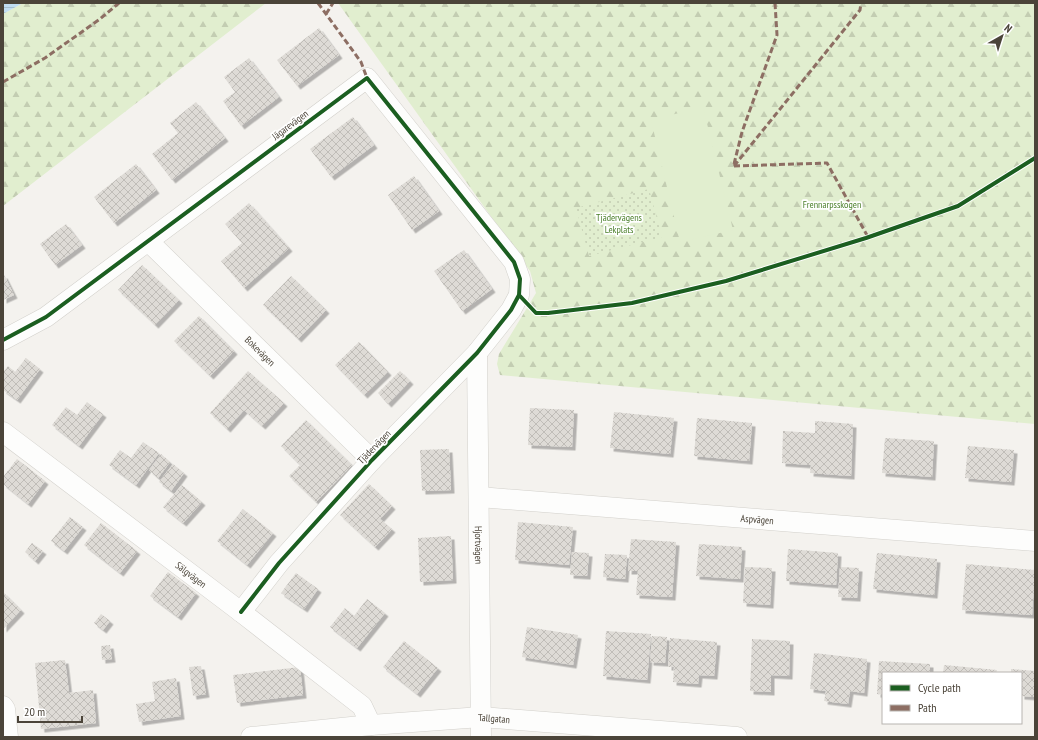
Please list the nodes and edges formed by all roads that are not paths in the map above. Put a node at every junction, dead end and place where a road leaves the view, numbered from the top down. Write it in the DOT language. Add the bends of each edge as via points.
graph roads {
  1 [pos="148,241"];
  2 [pos="519,295"];
  3 [pos="3,340"];
  4 [pos="477,353"];
  5 [pos="3,432"];
  6 [pos="372,460"];
  7 [pos="479,497"];
  8 [pos="1035,541"];
  9 [pos="241,612"];
  10 [pos="3,706"];
  11 [pos="481,717"];
  12 [pos="371,725"];
  13 [pos="8,737"];
  14 [pos="251,737"];
  15 [pos="482,737"];
  16 [pos="737,737"];
  1 -- 2 [label="street, Jägarevägen" via="367,78 514,262 520,279"];
  1 -- 3 [label="street, Jägarevägen" via="46,317"];
  1 -- 6 [label="street, Bokevägen"];
  2 -- 4 [label="street, Tjädervägen" via="511,310"];
  4 -- 6 [label="street, Tjädervägen"];
  4 -- 7 [label="street, Hjortvägen"];
  5 -- 9 [label="street, Sälgvägen"];
  6 -- 9 [label="street, Tjädervägen" via="279,564"];
  7 -- 8 [label="street, Aspvägen"];
  7 -- 11 [label="street, Hjortvägen"];
  9 -- 12 [label="street, Sälgvägen" via="362,706"];
  10 -- 13 [label="street"];
  11 -- 12 [label="street, Tallgatan"];
  11 -- 15 [label="street, Hjortvägen"];
  11 -- 16 [label="street, Tallgatan"];
  12 -- 14 [label="street, Tallgatan"];
}
